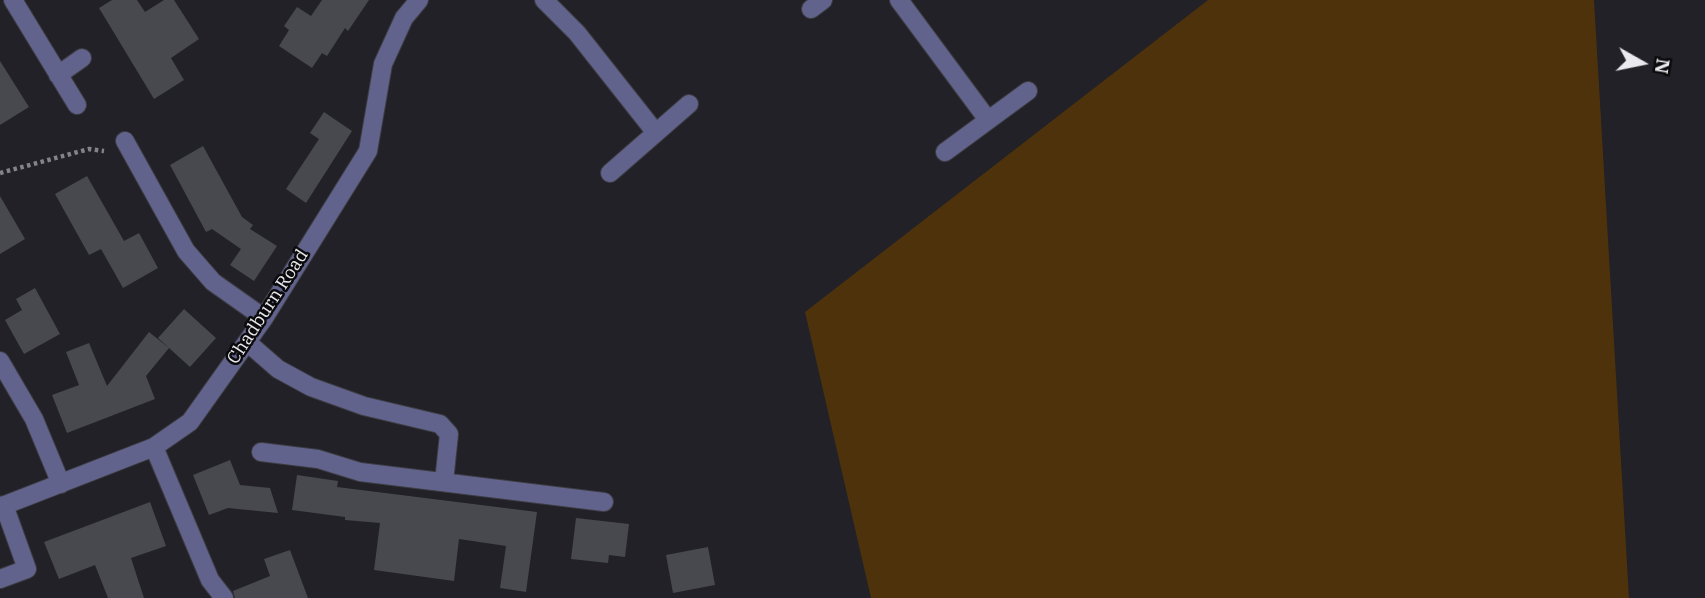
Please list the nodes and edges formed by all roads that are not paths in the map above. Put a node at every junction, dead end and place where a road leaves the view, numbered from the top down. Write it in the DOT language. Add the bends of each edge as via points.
graph roads {
  1 [pos="13,0"];
  2 [pos="419,0"];
  3 [pos="544,0"];
  4 [pos="899,0"];
  5 [pos="82,58"];
  6 [pos="58,75"];
  7 [pos="1028,91"];
  8 [pos="689,104"];
  9 [pos="77,105"];
  10 [pos="988,120"];
  11 [pos="656,132"];
  12 [pos="125,141"];
  13 [pos="945,152"];
  14 [pos="610,173"];
  15 [pos="264,318"];
  16 [pos="247,342"];
  17 [pos="0,361"];
  18 [pos="153,447"];
  19 [pos="261,452"];
  20 [pos="444,482"];
  21 [pos="61,484"];
  22 [pos="604,502"];
  23 [pos="2,506"];
  24 [pos="0,579"];
  25 [pos="224,598"];
  1 -- 6 [label="street"];
  2 -- 15 [label="street, Chadburn Road" via="404,18 383,64 368,151"];
  3 -- 11 [label="street" via="577,33"];
  4 -- 10 [label="street"];
  5 -- 6 [label="street"];
  6 -- 9 [label="street"];
  7 -- 10 [label="street"];
  8 -- 11 [label="street"];
  10 -- 13 [label="street"];
  11 -- 14 [label="street"];
  12 -- 15 [label="street" via="186,251 213,282"];
  15 -- 16 [label="street, Chadburn Road"];
  16 -- 18 [label="street, Chadburn Road" via="190,422"];
  16 -- 20 [label="street" via="278,369 311,387 364,406 440,424 449,434"];
  17 -- 21 [label="street" via="34,419"];
  18 -- 21 [label="street, Chadburn Road"];
  18 -- 25 [label="street" via="210,580"];
  19 -- 20 [label="street" via="318,459 359,472"];
  20 -- 22 [label="street"];
  21 -- 23 [label="street, Chadburn Road"];
  23 -- 24 [label="street" via="27,569"];
}
